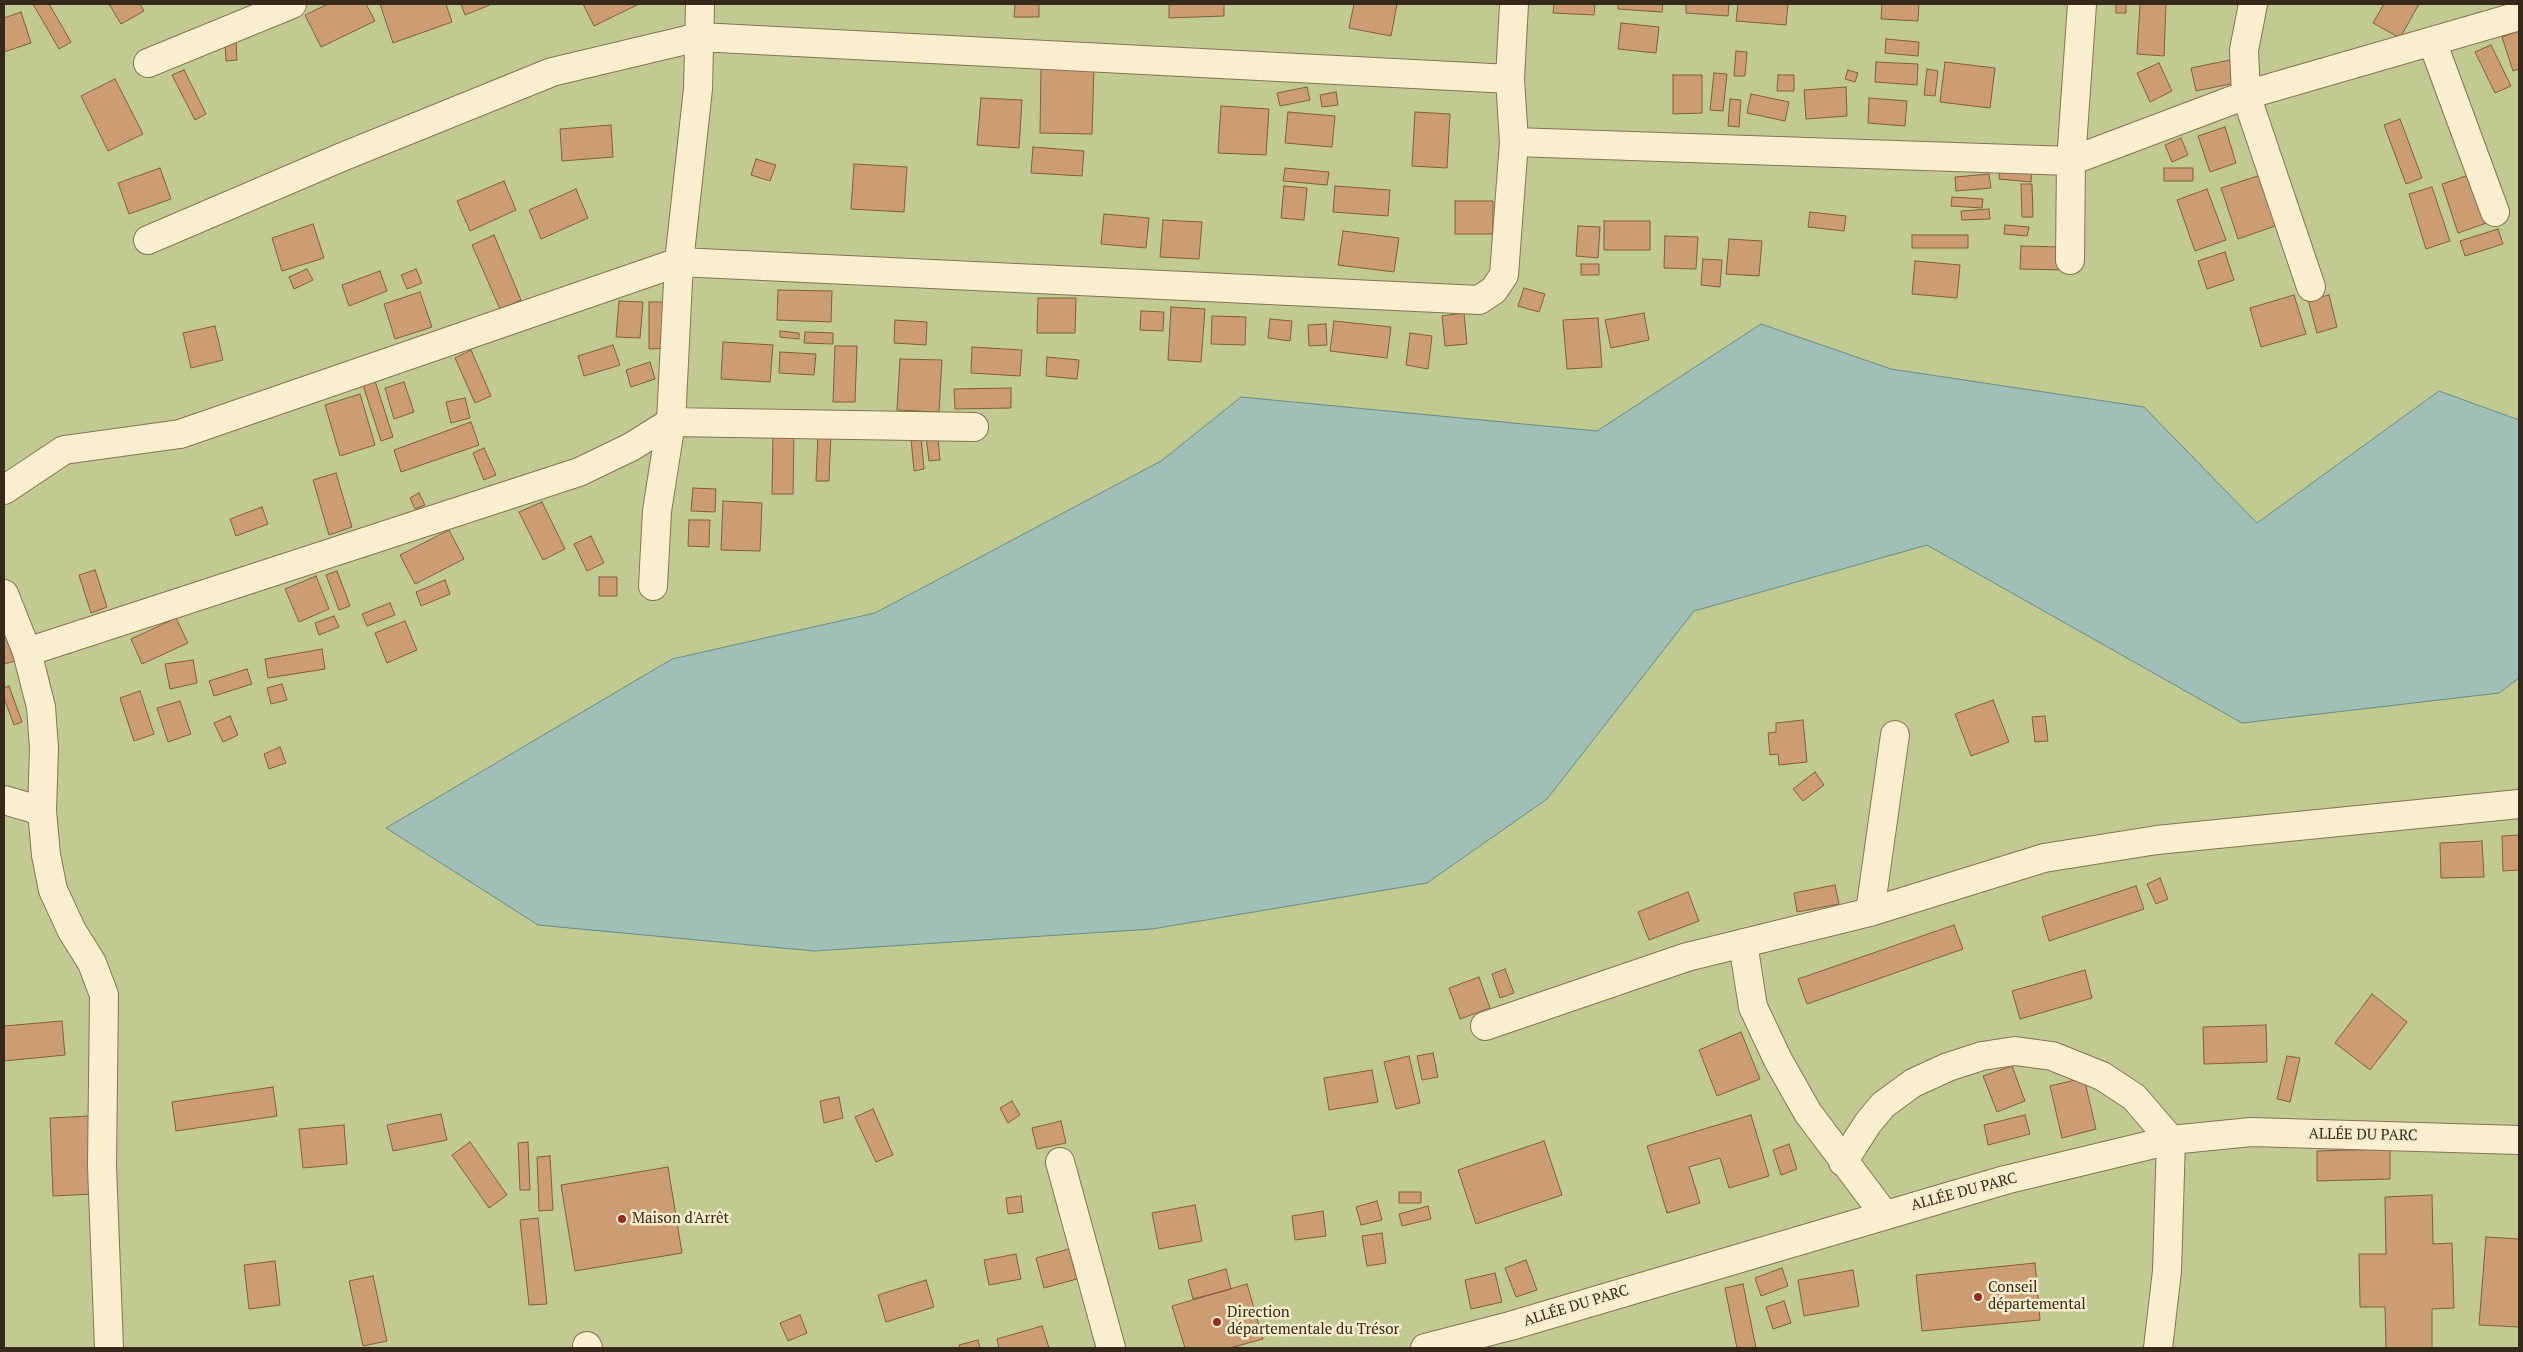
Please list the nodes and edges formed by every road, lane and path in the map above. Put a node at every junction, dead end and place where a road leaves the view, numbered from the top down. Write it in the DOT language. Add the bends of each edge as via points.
graph roads {
  1 [pos="292,4"];
  2 [pos="700,4"];
  3 [pos="1514,4"];
  4 [pos="2082,4"];
  5 [pos="2253,4"];
  6 [pos="2519,16"];
  7 [pos="698,37"];
  8 [pos="2432,41"];
  9 [pos="148,64"];
  10 [pos="1510,80"];
  11 [pos="2246,95"];
  12 [pos="1514,142"];
  13 [pos="2071,161"];
  14 [pos="2495,212"];
  15 [pos="148,240"];
  16 [pos="2070,260"];
  17 [pos="679,262"];
  18 [pos="2310,287"];
  19 [pos="671,422"];
  20 [pos="974,427"];
  21 [pos="4,490"];
  22 [pos="653,586"];
  23 [pos="4,594"];
  24 [pos="27,652"];
  25 [pos="1895,735"];
  26 [pos="4,800"];
  27 [pos="2519,804"];
  28 [pos="42,811"];
  29 [pos="1870,912"];
  30 [pos="1743,943"];
  31 [pos="1485,1026"];
  32 [pos="2171,1140"];
  33 [pos="2519,1140"];
  34 [pos="1060,1162"];
  35 [pos="1844,1162"];
  36 [pos="1884,1214"];
  37 [pos="109,1348"];
  38 [pos="1111,1348"];
  39 [pos="1425,1348"];
  40 [pos="2158,1348"];
  1 -- 9 [label="street"];
  2 -- 7 [label="street"];
  3 -- 10 [label="street"];
  4 -- 13 [label="street"];
  5 -- 11 [label="street" via="2244,50"];
  6 -- 8 [label="street"];
  7 -- 10 [label="street"];
  7 -- 15 [label="street" via="552,72"];
  7 -- 17 [label="street" via="698,88"];
  8 -- 11 [label="street"];
  8 -- 14 [label="street"];
  10 -- 12 [label="street"];
  11 -- 13 [label="street"];
  11 -- 18 [label="street"];
  12 -- 13 [label="street"];
  12 -- 17 [label="street" via="1504,275 1494,290 1479,300"];
  13 -- 16 [label="street"];
  17 -- 19 [label="street"];
  17 -- 21 [label="street" via="180,434 64,450"];
  19 -- 20 [label="street"];
  19 -- 22 [label="street" via="656,511"];
  19 -- 24 [label="street" via="631,447 579,472"];
  23 -- 24 [label="street"];
  24 -- 28 [label="street" via="41,707 44,748"];
  25 -- 29 [label="street"];
  26 -- 28 [label="street"];
  27 -- 29 [label="street" via="2157,840 2044,858"];
  28 -- 37 [label="street" via="53,890 72,931 92,963 104,996 102,1166"];
  29 -- 30 [label="street"];
  30 -- 31 [label="street" via="1687,957"];
  30 -- 35 [label="street" via="1753,1007 1808,1112"];
  32 -- 33 [label="street, ALLÉE DU PARC" via="2251,1132"];
  32 -- 35 [label="street" via="2134,1097 2102,1076 2052,1056 2015,1050 1948,1067 1913,1083 1868,1122"];
  32 -- 36 [label="street, ALLÉE DU PARC" via="2005,1180"];
  32 -- 40 [label="street" via="2167,1271"];
  34 -- 38 [label="street"];
  35 -- 36 [label="street"];
  36 -- 39 [label="street, ALLÉE DU PARC" via="1510,1326"];
}
